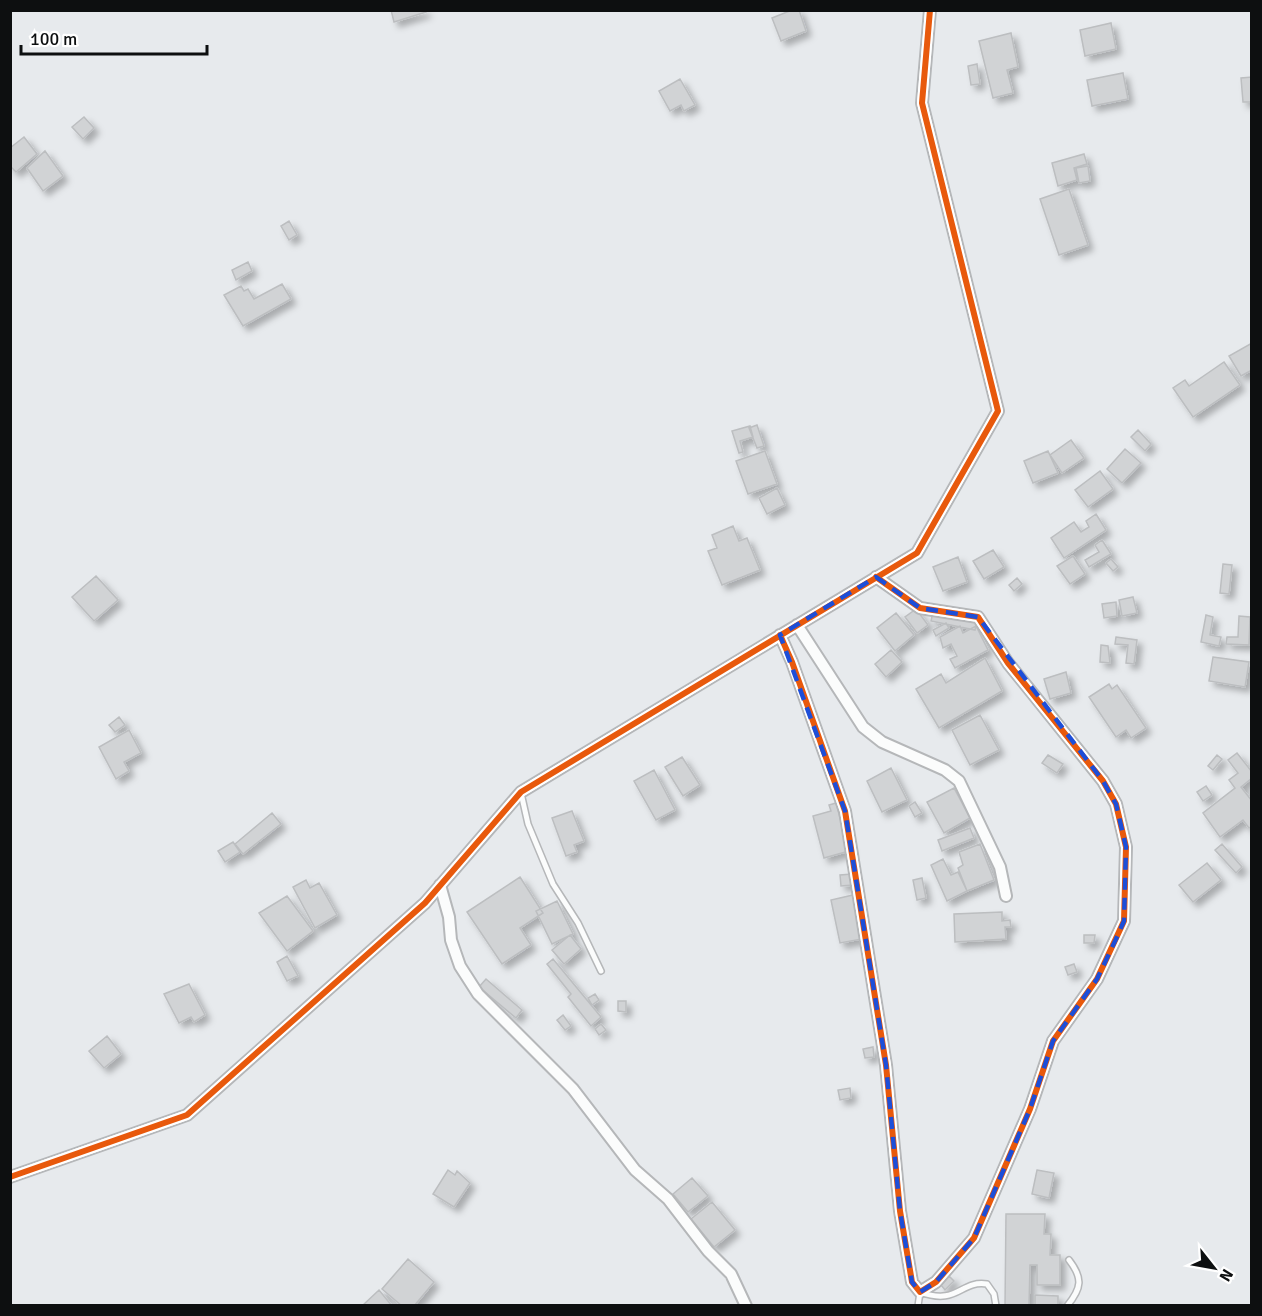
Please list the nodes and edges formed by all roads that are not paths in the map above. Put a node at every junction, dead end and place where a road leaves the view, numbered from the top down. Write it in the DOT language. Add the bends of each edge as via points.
graph roads {
  1 [pos="930,10"];
  2 [pos="876,577"];
  3 [pos="797,625"];
  4 [pos="780,635"];
  5 [pos="521,792"];
  6 [pos="440,885"];
  7 [pos="1006,896"];
  8 [pos="601,971"];
  9 [pos="10,1177"];
  10 [pos="1069,1260"];
  11 [pos="920,1292"];
  12 [pos="746,1305"];
  13 [pos="918,1305"];
  14 [pos="996,1305"];
  15 [pos="1067,1305"];
  1 -- 2 [label="street" via="922,103 998,411 917,553"];
  2 -- 3 [label="street"];
  2 -- 11 [label="street" via="920,608 978,617 1008,663 1103,781 1116,804 1126,847 1124,921 1116,939 1092,986 1053,1041 1030,1109 974,1238 936,1282"];
  3 -- 4 [label="street"];
  3 -- 7 [label="street" via="863,727 882,742 945,770 959,781 1000,867"];
  4 -- 5 [label="street"];
  4 -- 11 [label="street" via="845,811 886,1065 900,1210 912,1282"];
  5 -- 6 [label="street"];
  5 -- 8 [label="lane" via="528,824 553,884 578,923"];
  6 -- 9 [label="street" via="425,903 188,1115"];
  6 -- 12 [label="street" via="460,966 478,994 573,1089 635,1170 668,1200 731,1274"];
  10 -- 15 [label="lane" via="1081,1282"];
  11 -- 13 [label="lane"];
  11 -- 14 [label="lane" via="950,1297 978,1283 987,1284"];
}
